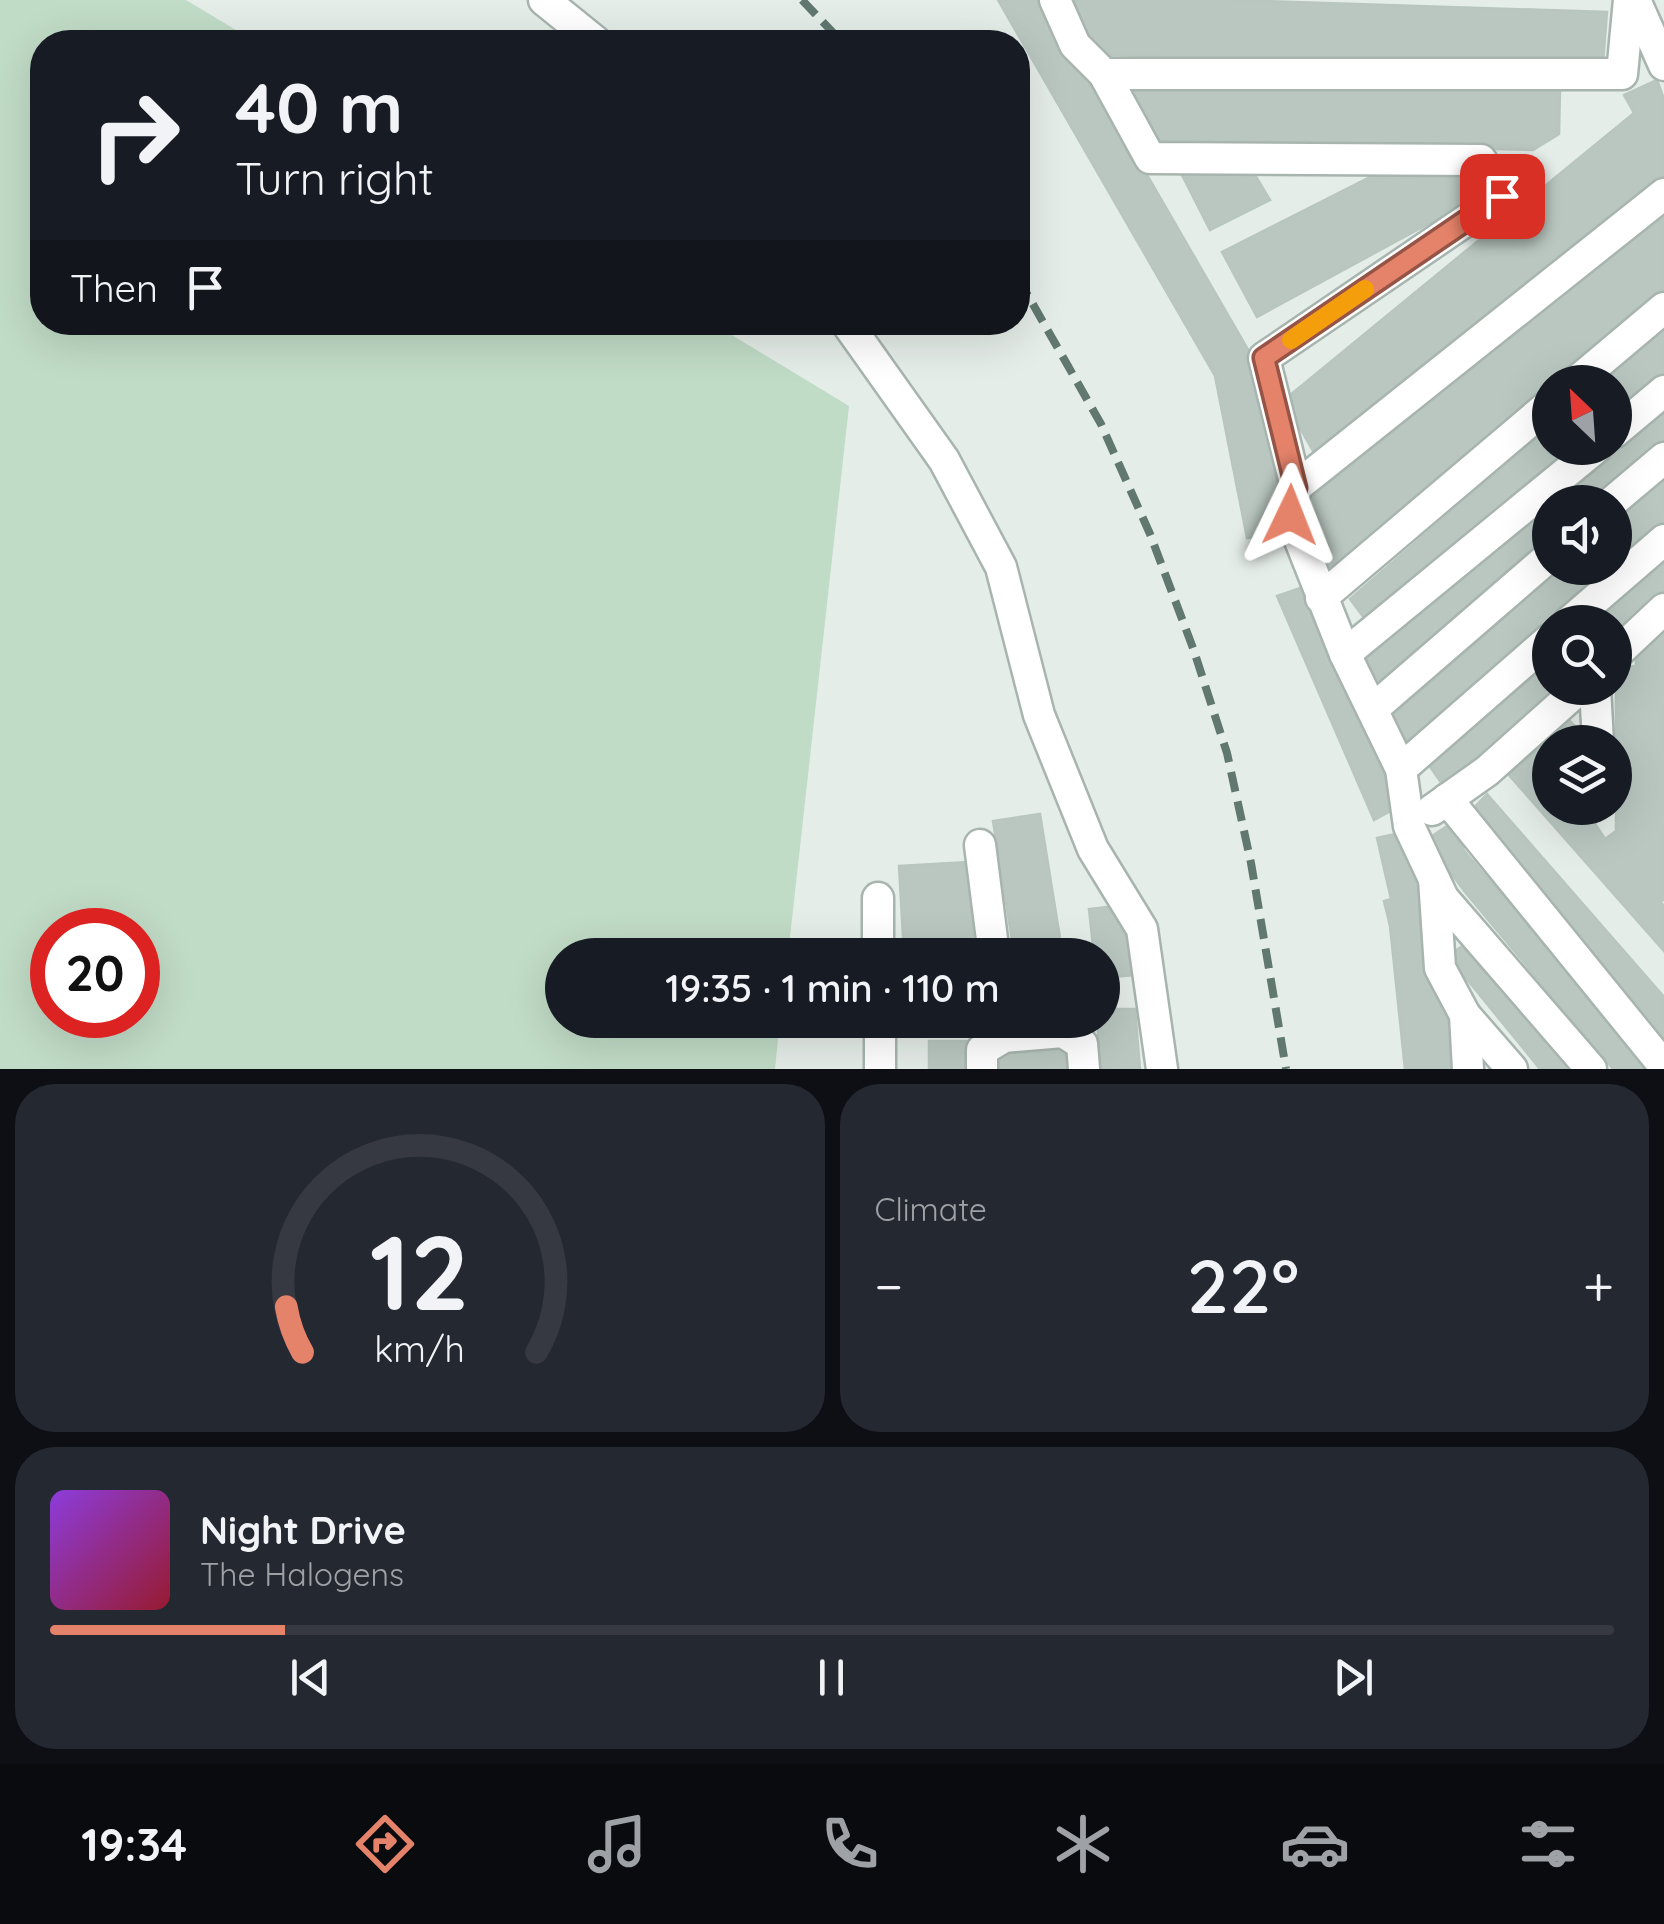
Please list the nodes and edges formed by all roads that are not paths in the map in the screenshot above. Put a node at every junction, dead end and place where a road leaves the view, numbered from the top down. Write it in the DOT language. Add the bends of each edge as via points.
graph roads {
  1 [pos="544,0"];
  2 [pos="1055,0"];
  3 [pos="1631,0"];
  4 [pos="581,30"];
  5 [pos="1664,64"];
  6 [pos="1104,74"];
  7 [pos="1664,194"];
  8 [pos="1664,308"];
  9 [pos="855,335"];
  10 [pos="1596,365"];
  11 [pos="1664,391"];
  12 [pos="1632,418"];
  13 [pos="1532,419"];
  14 [pos="1664,458"];
  15 [pos="1575,465"];
  16 [pos="1632,485"];
  17 [pos="1296,488"];
  18 [pos="1664,540"];
  19 [pos="1532,572"];
  20 [pos="1321,598"];
  21 [pos="1589,605"];
  22 [pos="1664,609"];
  23 [pos="1632,639"];
  24 [pos="1345,654"];
  25 [pos="1532,655"];
  26 [pos="1561,705"];
  27 [pos="1373,710"];
  28 [pos="1400,769"];
  29 [pos="1447,799"];
  30 [pos="1409,826"];
  31 [pos="980,845"];
  32 [pos="1434,879"];
  33 [pos="878,898"];
  34 [pos="878,938"];
  35 [pos="992,938"];
  36 [pos="1465,1015"];
  37 [pos="880,1038"];
  38 [pos="993,1038"];
  39 [pos="1072,1038"];
  40 [pos="1664,1066"];
  41 [pos="880,1069"];
  42 [pos="982,1069"];
  43 [pos="1084,1069"];
  44 [pos="1162,1069"];
  45 [pos="1468,1069"];
  46 [pos="1512,1069"];
  47 [pos="1591,1069"];
  1 -- 4 [label="lane"];
  2 -- 6 [label="lane" via="1075,45"];
  3 -- 5 [label="lane"];
  3 -- 6 [label="lane" via="1622,74"];
  6 -- 17 [label="lane" via="1150,158 1481,160 1502,196 1264,358"];
  7 -- 17 [label="lane"];
  8 -- 10 [label="lane"];
  9 -- 44 [label="lane" via="944,460 1001,567 1038,715 1093,849 1142,929"];
  11 -- 12 [label="lane"];
  13 -- 20 [label="lane"];
  14 -- 16 [label="lane"];
  15 -- 24 [label="lane"];
  17 -- 20 [label="lane" via="1290,515"];
  18 -- 21 [label="lane"];
  19 -- 27 [label="lane"];
  20 -- 24 [label="lane"];
  22 -- 23 [label="lane"];
  24 -- 27 [label="lane"];
  25 -- 28 [label="lane"];
  26 -- 29 [label="lane"];
  27 -- 28 [label="lane"];
  28 -- 30 [label="lane"];
  29 -- 30 [label="lane"];
  29 -- 40 [label="lane"];
  30 -- 32 [label="lane"];
  31 -- 35 [label="lane"];
  32 -- 36 [label="lane" via="1440,968"];
  32 -- 47 [label="lane" via="1443,898"];
  33 -- 34 [label="lane"];
  36 -- 45 [label="lane"];
  36 -- 46 [label="lane"];
  37 -- 41 [label="lane"];
  38 -- 42 [label="lane" via="982,1050"];
  39 -- 43 [label="lane" via="1082,1044"];
}
